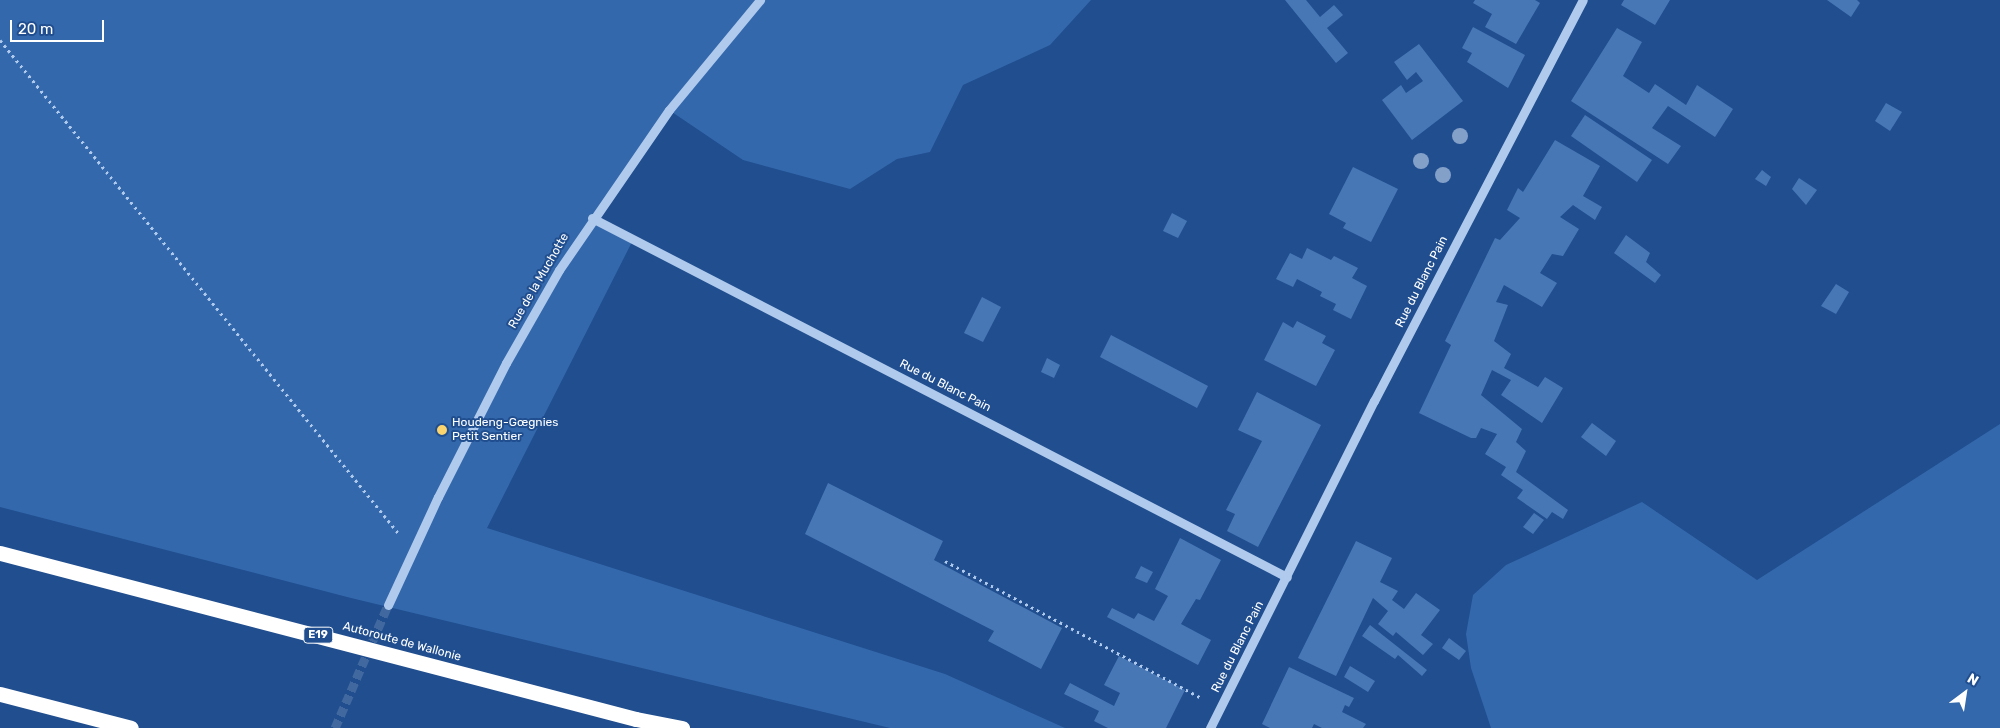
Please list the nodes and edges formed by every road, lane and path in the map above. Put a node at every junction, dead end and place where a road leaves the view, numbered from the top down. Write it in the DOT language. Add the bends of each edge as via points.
graph roads {
  1 [pos="760,0"];
  2 [pos="1583,0"];
  3 [pos="0,40"];
  4 [pos="592,218"];
  5 [pos="413,551"];
  6 [pos="0,553"];
  7 [pos="945,561"];
  8 [pos="1287,577"];
  9 [pos="388,605"];
  10 [pos="0,694"];
  11 [pos="1221,707"];
  12 [pos="636,719"];
  13 [pos="131,728"];
  14 [pos="665,728"];
  15 [pos="682,728"];
  16 [pos="1210,728"];
  1 -- 4 [label="street, Rue de la Muchotte" via="668,110"];
  2 -- 8 [label="street, Rue du Blanc Pain" via="1374,401"];
  3 -- 5 [label="path"];
  4 -- 5 [label="street, Rue de la Muchotte" via="506,363"];
  4 -- 8 [label="street, Rue du Blanc Pain"];
  5 -- 9 [label="street, Rue de la Muchotte"];
  6 -- 12 [label="highway, Autoroute de Wallonie / E19"];
  7 -- 11 [label="path"];
  8 -- 11 [label="street, Rue du Blanc Pain"];
  10 -- 13 [label="highway"];
  11 -- 16 [label="street, Rue du Blanc Pain"];
  12 -- 14 [label="highway, E19"];
  12 -- 15 [label="highway, Autoroute de Wallonie"];
}
